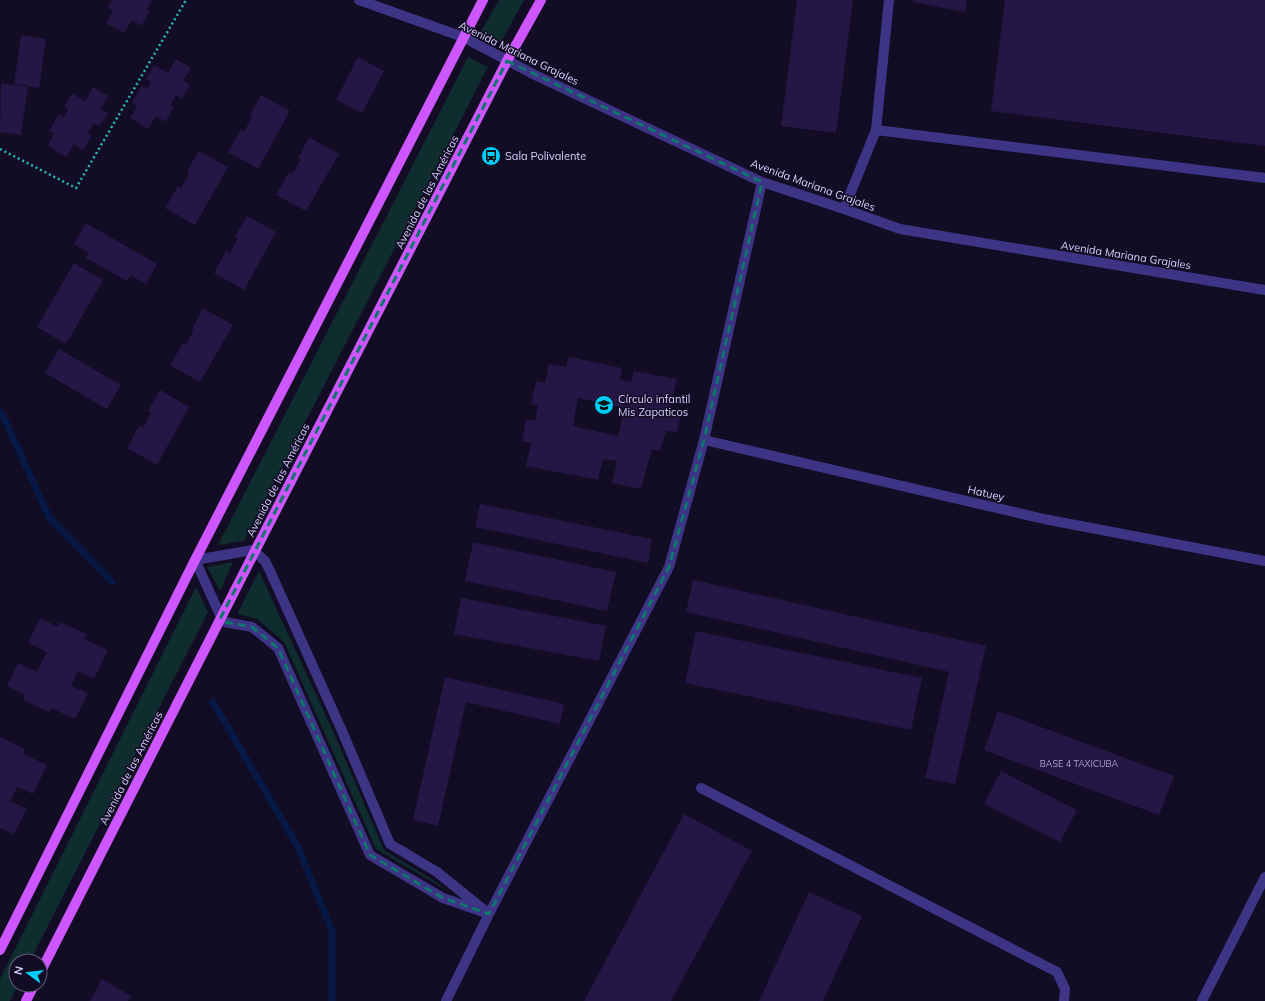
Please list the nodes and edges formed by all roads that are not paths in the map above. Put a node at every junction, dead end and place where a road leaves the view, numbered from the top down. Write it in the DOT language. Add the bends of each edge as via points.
graph roads {
  1 [pos="359,0"];
  2 [pos="483,0"];
  3 [pos="541,0"];
  4 [pos="889,0"];
  5 [pos="463,37"];
  6 [pos="507,61"];
  7 [pos="876,130"];
  8 [pos="1265,178"];
  9 [pos="762,182"];
  10 [pos="844,209"];
  11 [pos="1265,290"];
  12 [pos="704,440"];
  13 [pos="255,551"];
  14 [pos="195,560"];
  15 [pos="1265,561"];
  16 [pos="221,617"];
  17 [pos="701,788"];
  18 [pos="1265,878"];
  19 [pos="489,914"];
  20 [pos="0,950"];
  21 [pos="48,957"];
  22 [pos="446,1001"];
  23 [pos="1064,1001"];
  24 [pos="1202,1001"];
  1 -- 5 [label="street, Avenida Mariana Grajales"];
  2 -- 5 [label="main road"];
  3 -- 6 [label="main road, Avenida de las Américas"];
  4 -- 7 [label="street"];
  5 -- 6 [label="street, Avenida Mariana Grajales"];
  5 -- 14 [label="main road"];
  6 -- 9 [label="street, Avenida Mariana Grajales"];
  6 -- 13 [label="main road, Avenida de las Américas"];
  7 -- 8 [label="street"];
  7 -- 10 [label="street"];
  9 -- 10 [label="street, Avenida Mariana Grajales"];
  9 -- 12 [label="street"];
  10 -- 11 [label="street, Avenida Mariana Grajales" via="900,230"];
  12 -- 15 [label="street, Hatuey" via="1044,519"];
  12 -- 19 [label="street" via="669,567"];
  13 -- 14 [label="street"];
  13 -- 16 [label="main road, Avenida de las Américas"];
  13 -- 19 [label="street" via="266,561 390,844 437,872"];
  14 -- 16 [label="street"];
  14 -- 20 [label="main road"];
  16 -- 19 [label="street" via="225,622 252,627 278,648 370,855 443,898"];
  16 -- 21 [label="main road, Avenida de las Américas"];
  17 -- 23 [label="street" via="1057,972 1065,989"];
  18 -- 24 [label="street"];
  19 -- 22 [label="street"];
}
